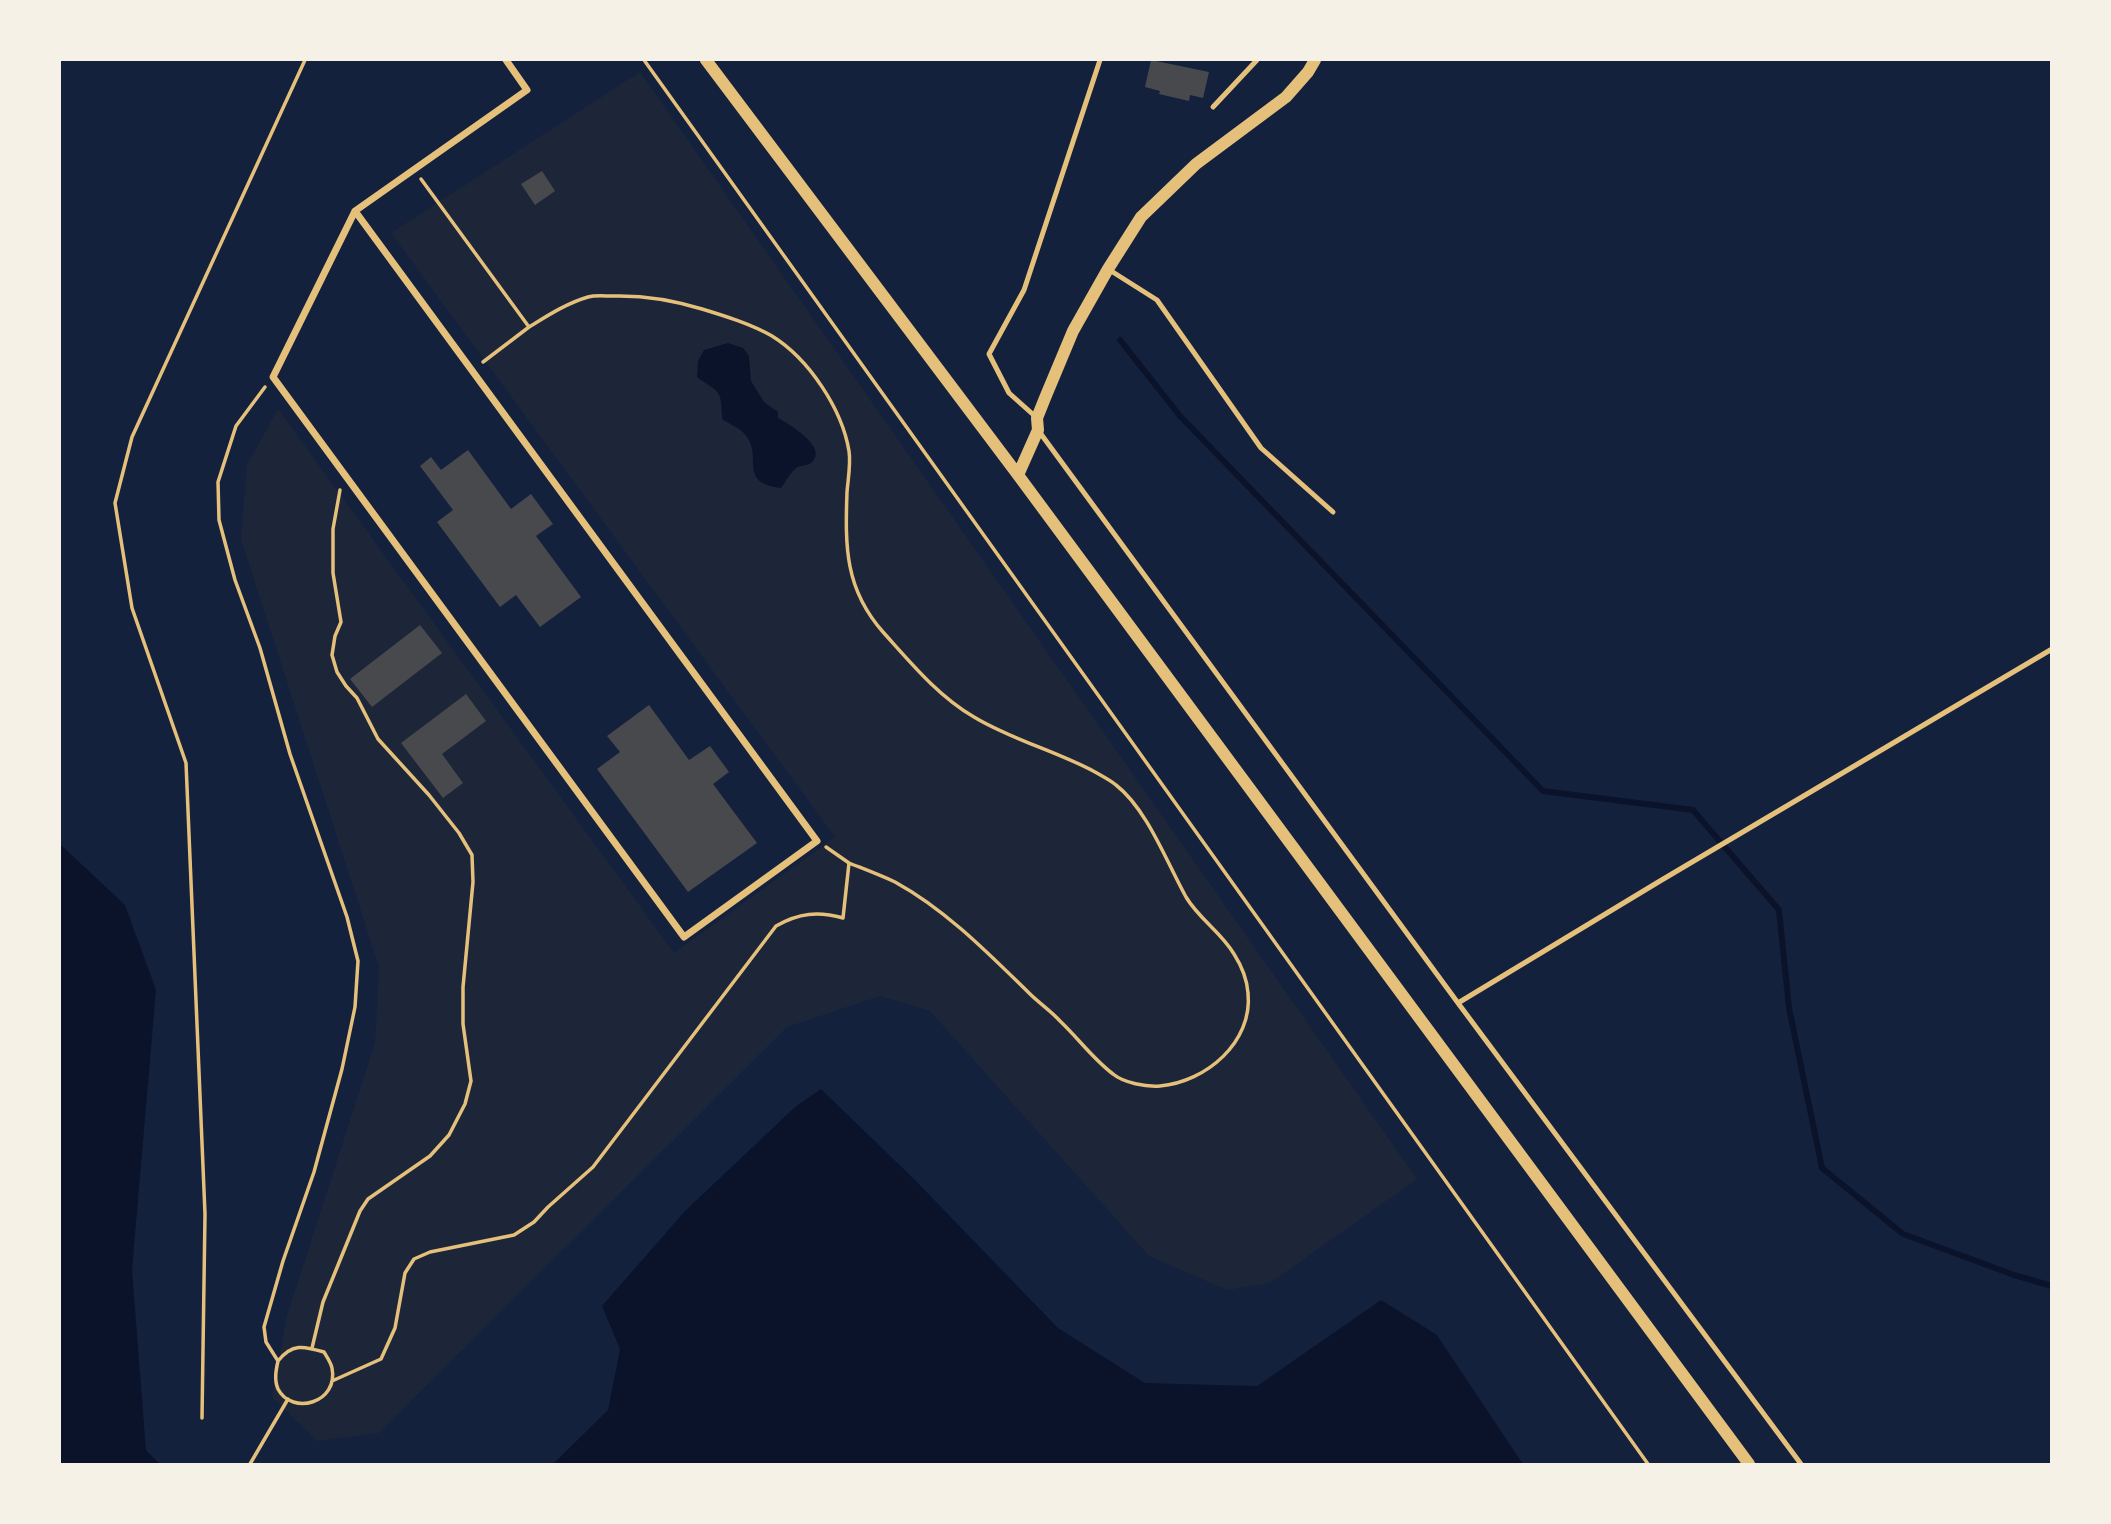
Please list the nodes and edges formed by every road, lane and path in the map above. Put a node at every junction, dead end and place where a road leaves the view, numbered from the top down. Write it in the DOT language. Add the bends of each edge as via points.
graph roads {
  1 [pos="305,60"];
  2 [pos="506,60"];
  3 [pos="644,60"];
  4 [pos="706,60"];
  5 [pos="1100,60"];
  6 [pos="1256,60"];
  7 [pos="1315,60"];
  8 [pos="1213,107"];
  9 [pos="414,170"];
  10 [pos="355,211"];
  11 [pos="1108,269"];
  12 [pos="529,327"];
  13 [pos="472,371"];
  14 [pos="273,377"];
  15 [pos="1038,424"];
  16 [pos="345,475"];
  17 [pos="1018,475"];
  18 [pos="1333,512"];
  19 [pos="2052,649"];
  20 [pos="817,841"];
  21 [pos="849,863"];
  22 [pos="1458,1003"];
  23 [pos="312,1348"];
  24 [pos="278,1361"];
  25 [pos="332,1381"];
  26 [pos="288,1399"];
  27 [pos="202,1418"];
  28 [pos="250,1465"];
  29 [pos="1648,1465"];
  30 [pos="1749,1465"];
  31 [pos="1801,1465"];
  1 -- 27 [label="path" via="132,437 115,503 132,608 186,763 205,1214"];
  2 -- 9 [label="street" via="527,90"];
  3 -- 29 [label="path"];
  4 -- 17 [label="street"];
  5 -- 15 [label="lane" via="1024,290 989,354 1009,393"];
  6 -- 8 [label="lane"];
  7 -- 11 [label="street" via="1286,97 1196,164 1141,216"];
  9 -- 10 [label="street"];
  9 -- 12 [label="path"];
  10 -- 13 [label="street"];
  10 -- 14 [label="street"];
  11 -- 15 [label="street" via="1073,331"];
  11 -- 18 [label="lane" via="1157,300 1261,448"];
  12 -- 13 [label="path"];
  12 -- 21 [label="path" via="591,296 640,295 727,317 772,337 794,355 820,383 838,414 849,453 846,549 856,593 879,627 943,696 976,719 1085,767 1115,783 1132,800 1194,910 1233,953 1244,974 1246,1017 1222,1059 1202,1073 1157,1086 1115,1076 946,918 890,880"];
  13 -- 20 [label="street"];
  14 -- 16 [label="street"];
  14 -- 24 [label="path" via="236,426 218,482 219,520 358,961 355,1007 342,1069 264,1327 266,1342"];
  15 -- 17 [label="street"];
  15 -- 22 [label="lane"];
  16 -- 20 [label="street" via="684,937"];
  16 -- 23 [label="path" via="333,529 333,573 341,622 332,655 337,672 378,738 429,795 472,855 472,909 463,987 471,1080 450,1135 430,1156 368,1199 360,1211 323,1302"];
  17 -- 30 [label="street"];
  19 -- 22 [label="lane"];
  20 -- 21 [label="path"];
  21 -- 25 [label="path" via="843,918 818,913 793,916 776,926 593,1167 534,1222 514,1234 414,1259 405,1273 395,1328 381,1359"];
  22 -- 31 [label="lane"];
  23 -- 24 [label="path" via="296,1347"];
  23 -- 25 [label="path" via="324,1353 332,1367"];
  24 -- 26 [label="path" via="278,1389"];
  25 -- 26 [label="path" via="326,1395 310,1404"];
  26 -- 28 [label="path"];
}
